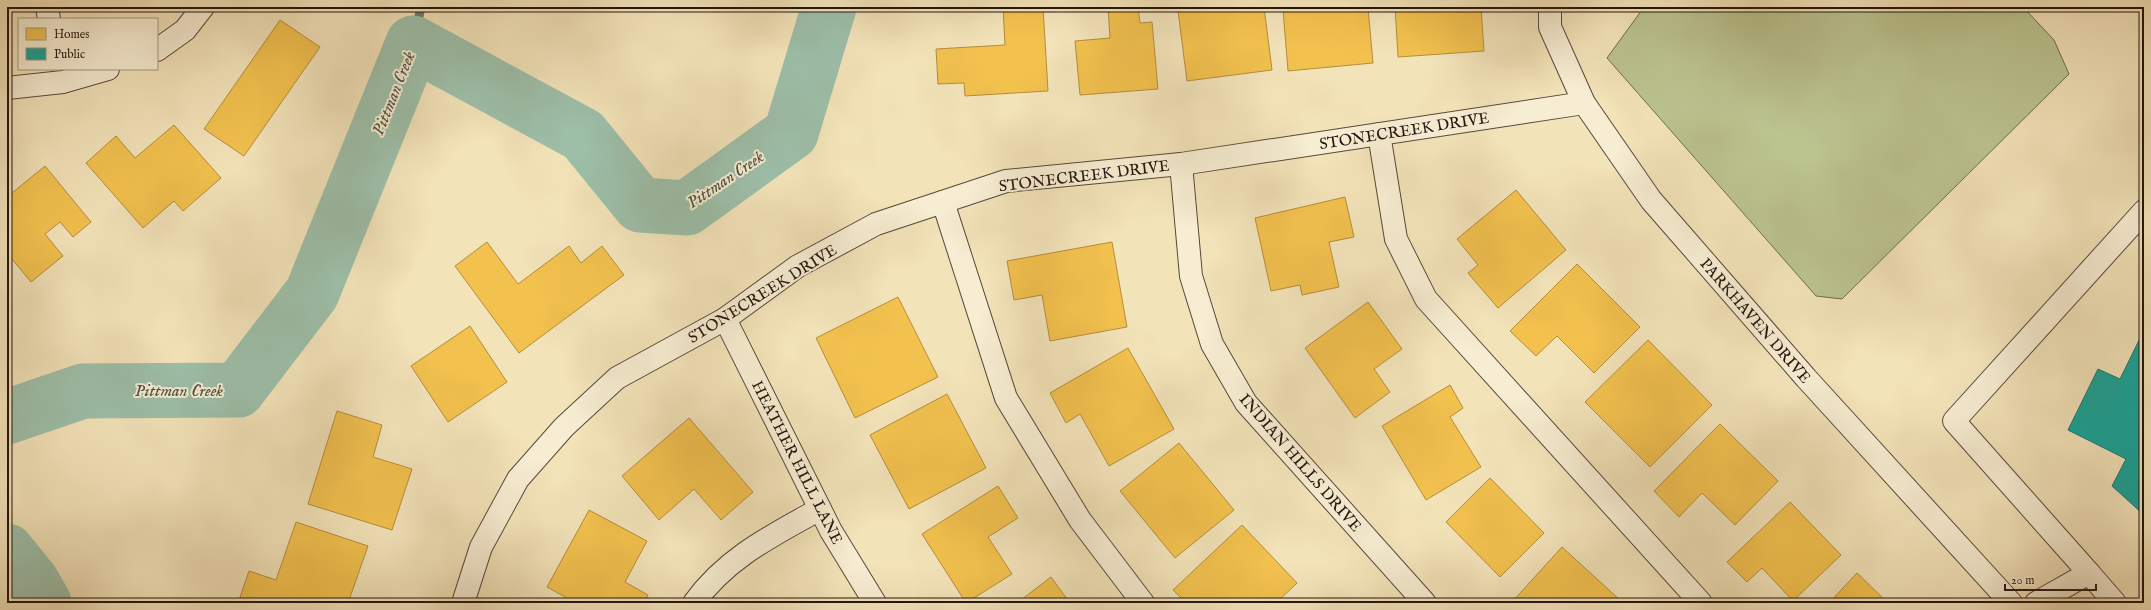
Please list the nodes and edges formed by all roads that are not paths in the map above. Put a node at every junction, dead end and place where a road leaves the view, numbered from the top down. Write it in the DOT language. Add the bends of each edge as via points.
graph roads {
  1 [pos="47,7"];
  2 [pos="203,7"];
  3 [pos="1550,7"];
  4 [pos="49,18"];
  5 [pos="158,49"];
  6 [pos="101,70"];
  7 [pos="62,76"];
  8 [pos="7,88"];
  9 [pos="1584,103"];
  10 [pos="1379,134"];
  11 [pos="1181,164"];
  12 [pos="943,202"];
  13 [pos="2144,211"];
  14 [pos="725,319"];
  15 [pos="820,509"];
  16 [pos="2089,573"];
  17 [pos="463,603"];
  18 [pos="694,603"];
  19 [pos="875,603"];
  20 [pos="1143,603"];
  21 [pos="1425,603"];
  22 [pos="1700,603"];
  23 [pos="2011,603"];
  24 [pos="2036,603"];
  25 [pos="2115,603"];
  1 -- 4 [label="street"];
  2 -- 5 [label="street" via="185,30"];
  3 -- 9 [label="street, PARKHAVEN DRIVE" via="1550,27"];
  6 -- 7 [label="street"];
  7 -- 8 [label="street"];
  9 -- 10 [label="street, STONECREEK DRIVE"];
  9 -- 23 [label="street, PARKHAVEN DRIVE" via="1651,200 1806,378"];
  10 -- 11 [label="street, STONECREEK DRIVE"];
  10 -- 22 [label="street" via="1396,239 1426,299"];
  11 -- 12 [label="street, STONECREEK DRIVE" via="1006,181"];
  11 -- 21 [label="street, INDIAN HILLS DRIVE" via="1190,276 1212,344 1246,403"];
  12 -- 14 [label="street, STONECREEK DRIVE" via="876,224 798,266"];
  12 -- 20 [label="street" via="1006,398 1080,520"];
  13 -- 16 [label="street" via="1954,421"];
  14 -- 15 [label="street, HEATHER HILL LANE"];
  14 -- 17 [label="street, STONECREEK DRIVE" via="617,378 564,426 518,479 481,547"];
  15 -- 18 [label="street" via="752,547 707,585"];
  15 -- 19 [label="street, HEATHER HILL LANE"];
  16 -- 24 [label="street"];
  16 -- 25 [label="street"];
}
